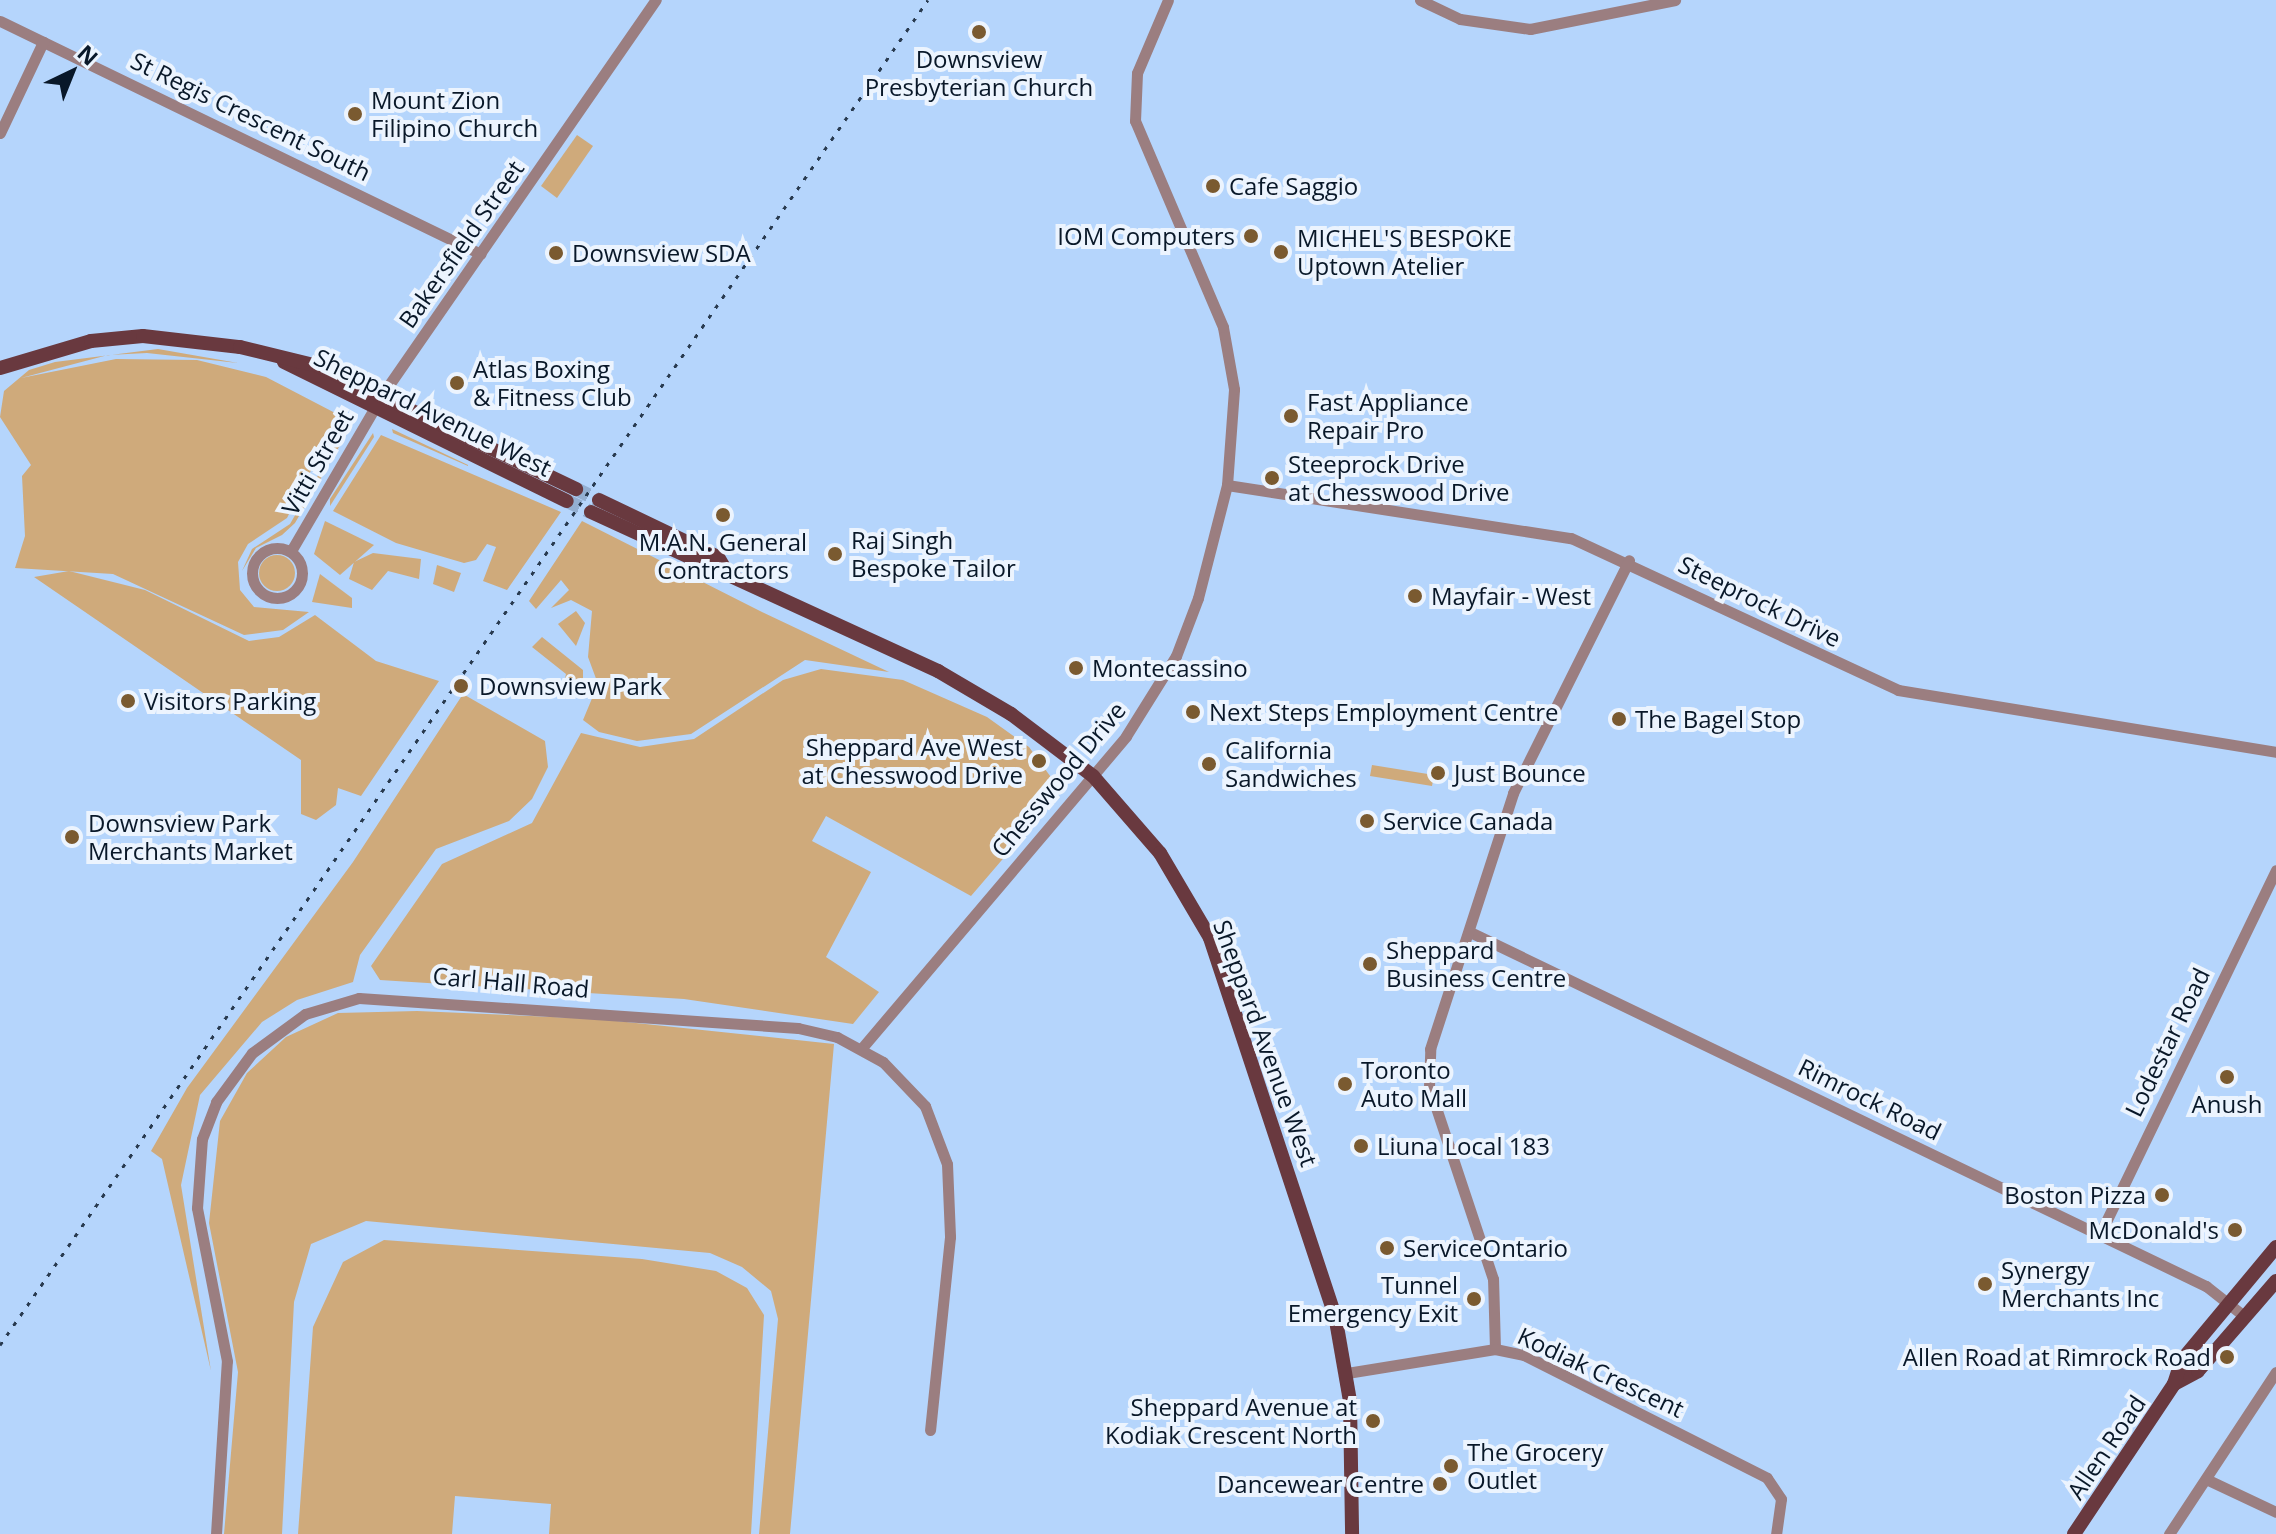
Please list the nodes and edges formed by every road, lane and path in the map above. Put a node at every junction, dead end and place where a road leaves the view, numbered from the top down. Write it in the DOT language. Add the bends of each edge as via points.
graph roads {
  1 [pos="656,0"];
  2 [pos="1168,0"];
  3 [pos="1420,0"];
  4 [pos="1675,0"];
  5 [pos="0,21"];
  6 [pos="43,42"];
  7 [pos="0,133"];
  8 [pos="481,254"];
  9 [pos="282,360"];
  10 [pos="0,368"];
  11 [pos="382,395"];
  12 [pos="373,409"];
  13 [pos="1227,485"];
  14 [pos="595,506"];
  15 [pos="291,551"];
  16 [pos="1629,560"];
  17 [pos="2276,752"];
  18 [pos="1093,776"];
  19 [pos="2276,870"];
  20 [pos="1470,932"];
  21 [pos="861,1049"];
  22 [pos="2100,1234"];
  23 [pos="2276,1247"];
  24 [pos="2276,1281"];
  25 [pos="2226,1300"];
  26 [pos="2244,1316"];
  27 [pos="1495,1349"];
  28 [pos="2276,1372"];
  29 [pos="1347,1373"];
  30 [pos="2174,1384"];
  31 [pos="930,1430"];
  32 [pos="2206,1479"];
  33 [pos="2276,1512"];
  34 [pos="216,1534"];
  35 [pos="1352,1534"];
  36 [pos="1776,1534"];
  37 [pos="2074,1534"];
  38 [pos="2169,1534"];
  1 -- 8 [label="street, Bakersfield Street"];
  2 -- 13 [label="street, Chesswood Drive" via="1137,73 1135,121 1227,342 1234,389"];
  3 -- 4 [label="street" via="1460,19 1530,29"];
  5 -- 6 [label="street, St Regis Crescent South"];
  6 -- 7 [label="street"];
  6 -- 8 [label="street, St Regis Crescent South"];
  8 -- 11 [label="street, Bakersfield Street"];
  9 -- 10 [label="main road, Sheppard Avenue West" via="191,338 143,336 91,341"];
  9 -- 11 [label="main road, Sheppard Avenue West" via="318,366"];
  9 -- 12 [label="main road, Sheppard Avenue West"];
  11 -- 12 [label="street, Vitti Street"];
  11 -- 12 [label="main road, Sheppard Avenue West" via="572,495"];
  12 -- 15 [label="street, Vitti Street"];
  13 -- 16 [label="street, Steeprock Drive" via="1553,534"];
  13 -- 18 [label="street, Chesswood Drive" via="1176,656"];
  14 -- 18 [label="main road, Sheppard Avenue West" via="938,671 1023,721"];
  15 -- 15 [label="street, Vitti Street" via="265,550 253,563 252,580 263,594 288,596 301,583 301,565"];
  16 -- 17 [label="street, Steeprock Drive" via="1898,690"];
  16 -- 20 [label="street" via="1513,793"];
  18 -- 21 [label="street, Chesswood Drive"];
  18 -- 29 [label="main road, Sheppard Avenue West" via="1160,853 1210,938 1317,1254"];
  19 -- 22 [label="street, Lodestar Road"];
  20 -- 22 [label="street, Rimrock Road"];
  20 -- 27 [label="street" via="1427,1073 1493,1279"];
  21 -- 31 [label="street, Carl Hall Road" via="917,1095 947,1164 950,1237"];
  21 -- 34 [label="street, Carl Hall Road" via="798,1028 404,995 317,1008 268,1038 216,1102 198,1161 197,1208 227,1361"];
  22 -- 25 [label="street, Rimrock Road"];
  23 -- 25 [label="main road, Allen Road"];
  24 -- 26 [label="main road, Allen Road"];
  25 -- 26 [label="street, Rimrock Road"];
  25 -- 30 [label="main road, Allen Road" via="2182,1360"];
  26 -- 30 [label="main road, Allen Road" via="2198,1371"];
  27 -- 29 [label="street, Kodiak Crescent"];
  27 -- 36 [label="street, Kodiak Crescent" via="1535,1361 1767,1478 1781,1499"];
  28 -- 32 [label="street"];
  29 -- 35 [label="main road, Sheppard Avenue West"];
  30 -- 37 [label="main road, Allen Road"];
  32 -- 33 [label="street"];
  32 -- 38 [label="street"];
}
